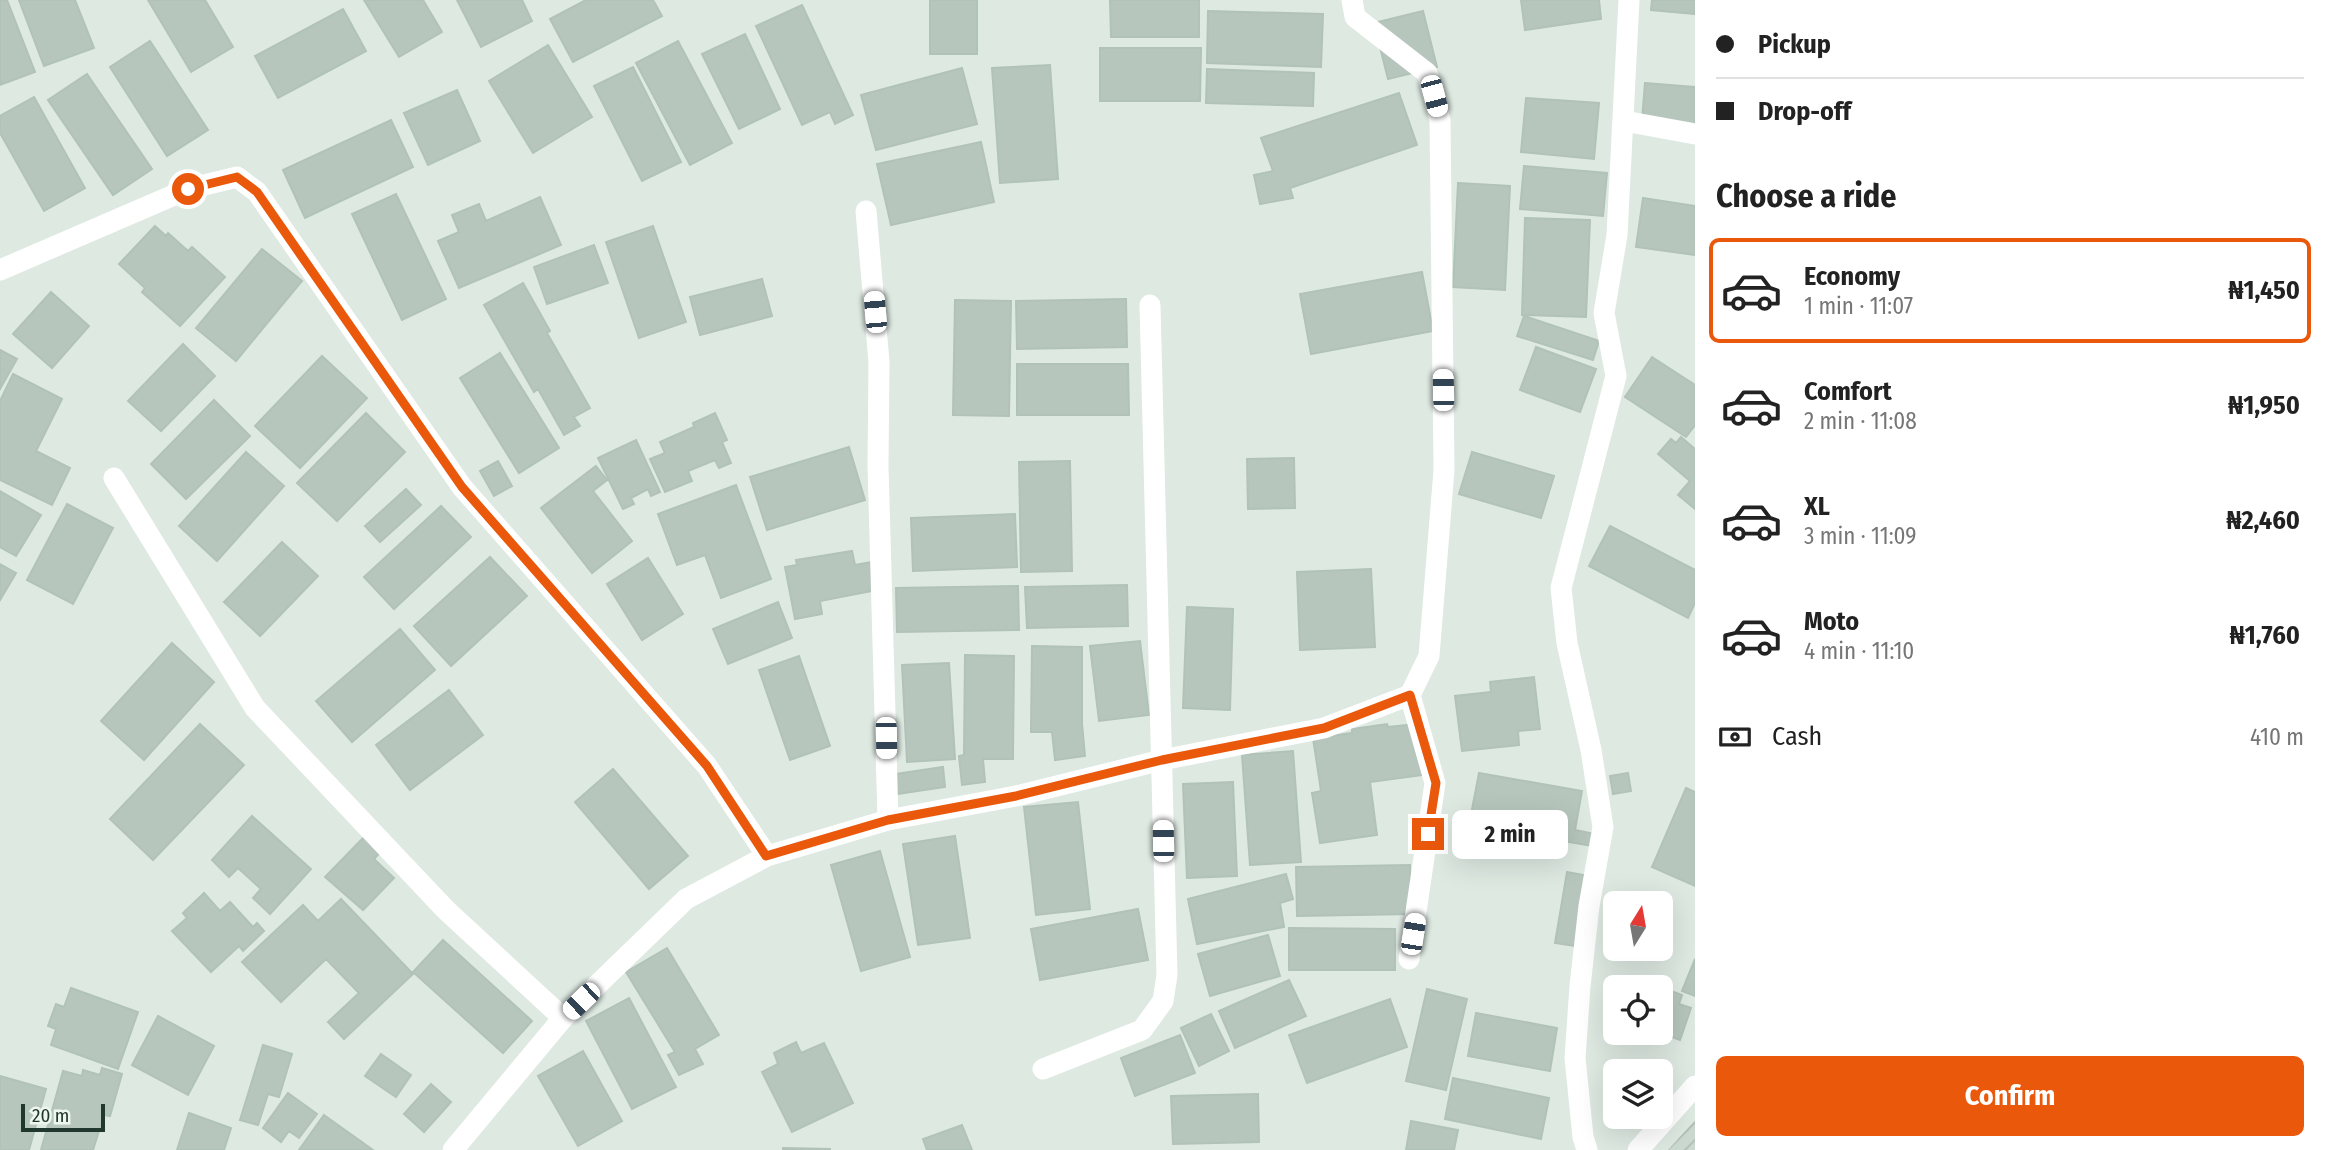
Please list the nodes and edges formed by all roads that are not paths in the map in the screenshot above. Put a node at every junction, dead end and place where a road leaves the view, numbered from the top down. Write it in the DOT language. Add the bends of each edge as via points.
graph roads {
  1 [pos="1352,0"];
  2 [pos="1629,0"];
  3 [pos="1624,121"];
  4 [pos="1695,134"];
  5 [pos="866,211"];
  6 [pos="0,270"];
  7 [pos="1150,306"];
  8 [pos="114,478"];
  9 [pos="1410,695"];
  10 [pos="1162,760"];
  11 [pos="888,820"];
  12 [pos="766,856"];
  13 [pos="1409,959"];
  14 [pos="563,1018"];
  15 [pos="1043,1069"];
  16 [pos="1695,1086"];
  17 [pos="453,1150"];
  18 [pos="1587,1150"];
  19 [pos="1638,1150"];
  1 -- 9 [label="street" via="1355,17 1427,72 1440,120 1444,470 1429,656"];
  2 -- 3 [label="street"];
  3 -- 4 [label="street"];
  3 -- 18 [label="street" via="1617,235 1604,313 1616,376 1561,588 1567,643 1603,827 1589,906 1576,1058"];
  5 -- 11 [label="street" via="880,362 878,466"];
  6 -- 12 [label="street" via="188,189 237,177 257,192 462,487 707,766"];
  7 -- 10 [label="street"];
  8 -- 14 [label="street" via="255,708 446,910"];
  9 -- 10 [label="street" via="1324,728"];
  9 -- 13 [label="street" via="1436,783"];
  10 -- 11 [label="street" via="1016,796"];
  10 -- 15 [label="street" via="1167,975 1163,1001 1142,1030"];
  11 -- 12 [label="street"];
  12 -- 14 [label="street" via="686,899"];
  14 -- 17 [label="street"];
  16 -- 19 [label="street"];
}
